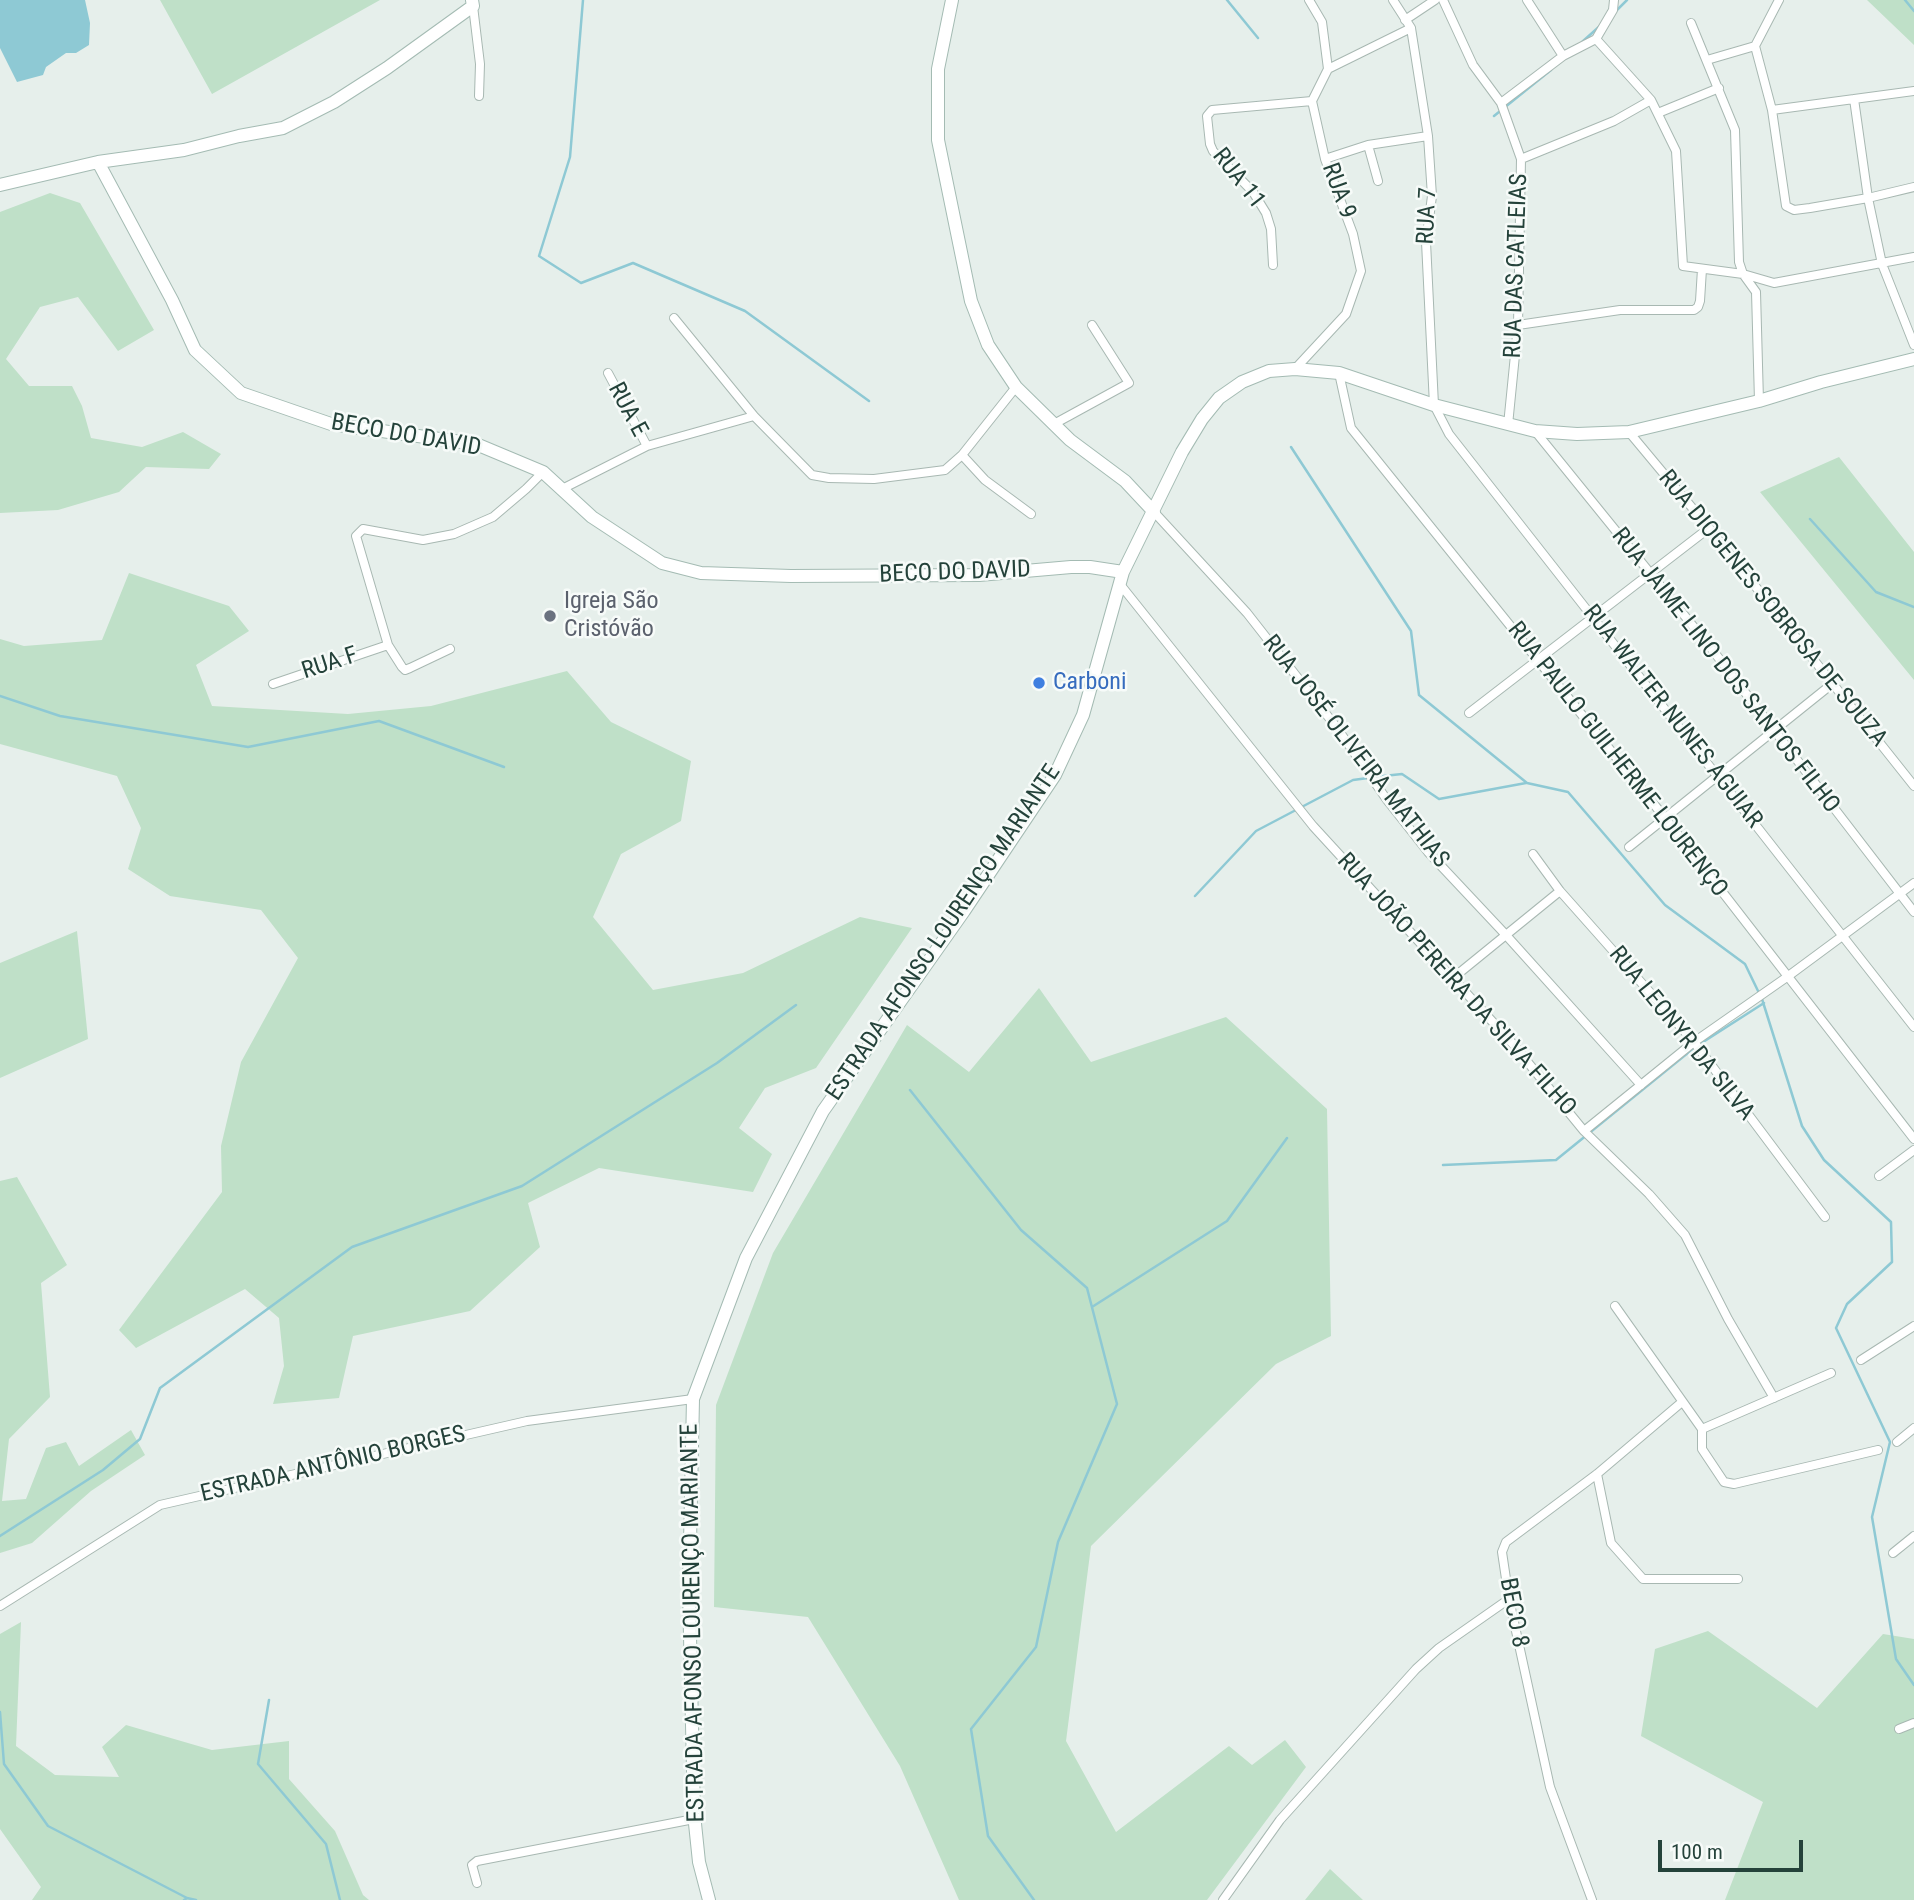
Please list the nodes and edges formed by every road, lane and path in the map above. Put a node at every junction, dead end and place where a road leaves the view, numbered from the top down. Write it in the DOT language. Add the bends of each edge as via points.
graph roads {
  1 [pos="952,0"];
  2 [pos="1310,0"];
  3 [pos="1393,0"];
  4 [pos="1435,0"];
  5 [pos="1443,0"];
  6 [pos="1527,0"];
  7 [pos="1614,0"];
  8 [pos="1779,0"];
  9 [pos="472,3"];
  10 [pos="1405,20"];
  11 [pos="1691,23"];
  12 [pos="1411,28"];
  13 [pos="1596,39"];
  14 [pos="1755,46"];
  15 [pos="1563,56"];
  16 [pos="1707,60"];
  17 [pos="1328,69"];
  18 [pos="1719,88"];
  19 [pos="1914,91"];
  20 [pos="479,96"];
  21 [pos="1854,99"];
  22 [pos="1651,100"];
  23 [pos="1312,102"];
  24 [pos="1501,103"];
  25 [pos="1772,110"];
  26 [pos="1658,113"];
  27 [pos="1428,136"];
  28 [pos="1368,145"];
  29 [pos="1325,159"];
  30 [pos="1521,159"];
  31 [pos="98,162"];
  32 [pos="1378,181"];
  33 [pos="0,185"];
  34 [pos="1914,187"];
  35 [pos="1868,198"];
  36 [pos="1914,257"];
  37 [pos="1882,264"];
  38 [pos="1273,265"];
  39 [pos="1702,269"];
  40 [pos="1743,274"];
  41 [pos="674,318"];
  42 [pos="1092,325"];
  43 [pos="1518,325"];
  44 [pos="1914,345"];
  45 [pos="1914,359"];
  46 [pos="1295,369"];
  47 [pos="608,373"];
  48 [pos="1339,373"];
  49 [pos="1016,387"];
  50 [pos="1759,401"];
  51 [pos="1434,405"];
  52 [pos="754,416"];
  53 [pos="1054,424"];
  54 [pos="1508,425"];
  55 [pos="1535,431"];
  56 [pos="1629,432"];
  57 [pos="647,446"];
  58 [pos="962,455"];
  59 [pos="543,472"];
  60 [pos="562,489"];
  61 [pos="1154,512"];
  62 [pos="1031,514"];
  63 [pos="1709,528"];
  64 [pos="1651,574"];
  65 [pos="1121,577"];
  66 [pos="1594,619"];
  67 [pos="388,645"];
  68 [pos="450,649"];
  69 [pos="1538,660"];
  70 [pos="272,684"];
  71 [pos="1832,684"];
  72 [pos="1469,713"];
  73 [pos="1774,731"];
  74 [pos="1718,776"];
  75 [pos="1914,786"];
  76 [pos="1665,818"];
  77 [pos="1629,847"];
  78 [pos="1533,854"];
  79 [pos="1914,883"];
  80 [pos="1560,891"];
  81 [pos="1900,894"];
  82 [pos="1914,912"];
  83 [pos="1505,933"];
  84 [pos="1844,935"];
  85 [pos="1787,977"];
  86 [pos="1452,978"];
  87 [pos="1914,1027"];
  88 [pos="1694,1042"];
  89 [pos="1641,1085"];
  90 [pos="1584,1131"];
  91 [pos="1914,1139"];
  92 [pos="1914,1150"];
  93 [pos="1879,1175"];
  94 [pos="1825,1217"];
  95 [pos="1615,1306"];
  96 [pos="1914,1326"];
  97 [pos="1861,1360"];
  98 [pos="1831,1373"];
  99 [pos="1774,1398"];
  100 [pos="693,1399"];
  101 [pos="1682,1402"];
  102 [pos="1914,1428"];
  103 [pos="1702,1429"];
  104 [pos="1897,1441"];
  105 [pos="1878,1450"];
  106 [pos="1597,1474"];
  107 [pos="1914,1536"];
  108 [pos="1893,1553"];
  109 [pos="1738,1579"];
  110 [pos="1509,1599"];
  111 [pos="0,1606"];
  112 [pos="1914,1723"];
  113 [pos="1899,1729"];
  114 [pos="694,1819"];
  115 [pos="477,1884"];
  116 [pos="709,1900"];
  117 [pos="1223,1900"];
  118 [pos="1592,1900"];
  1 -- 49 [label="main road" via="938,69 938,140 971,301 988,345"];
  2 -- 17 [label="street" via="1322,22"];
  3 -- 10 [label="street"];
  4 -- 10 [label="street"];
  5 -- 24 [label="street, RUA DAS CATLEIAS" via="1473,65"];
  6 -- 15 [label="street"];
  7 -- 13 [label="street"];
  8 -- 14 [label="street"];
  9 -- 20 [label="street"];
  9 -- 31 [label="main road" via="376,75 283,128 184,150"];
  10 -- 12 [label="street"];
  11 -- 16 [label="street"];
  12 -- 17 [label="street"];
  12 -- 27 [label="street, RUA 7"];
  13 -- 15 [label="street"];
  13 -- 22 [label="street"];
  14 -- 16 [label="street"];
  14 -- 25 [label="street"];
  15 -- 24 [label="street"];
  16 -- 18 [label="street"];
  17 -- 23 [label="street"];
  18 -- 26 [label="street"];
  18 -- 40 [label="street" via="1735,130"];
  19 -- 21 [label="street"];
  21 -- 25 [label="street"];
  21 -- 35 [label="street"];
  22 -- 26 [label="street"];
  22 -- 30 [label="street" via="1614,121"];
  23 -- 29 [label="street, RUA 9"];
  23 -- 38 [label="street, RUA 11" via="1212,110 1207,116 1213,151 1253,192 1266,213"];
  24 -- 30 [label="street, RUA DAS CATLEIAS"];
  25 -- 35 [label="street" via="1786,206"];
  26 -- 39 [label="street" via="1676,152 1682,266"];
  27 -- 28 [label="street"];
  27 -- 51 [label="street, RUA 7" via="1432,196 1426,277"];
  28 -- 29 [label="street"];
  28 -- 32 [label="street"];
  29 -- 46 [label="street, RUA 9" via="1353,234 1360,271 1346,314"];
  30 -- 43 [label="street, RUA DAS CATLEIAS"];
  31 -- 33 [label="main road"];
  31 -- 59 [label="main road, BECO DO DAVID" via="195,350 241,393 331,424 475,444"];
  34 -- 35 [label="street"];
  35 -- 37 [label="street"];
  36 -- 37 [label="street"];
  37 -- 40 [label="street" via="1774,283"];
  37 -- 44 [label="street"];
  39 -- 40 [label="street"];
  39 -- 43 [label="street" via="1700,301 1694,310 1620,310"];
  40 -- 50 [label="street" via="1756,292"];
  41 -- 52 [label="street"];
  42 -- 53 [label="street" via="1129,383"];
  43 -- 54 [label="street, RUA DAS CATLEIAS"];
  45 -- 50 [label="main road, ESTRADA AFONSO LOURENÇO MARIANTE"];
  46 -- 48 [label="main road, ESTRADA AFONSO LOURENÇO MARIANTE"];
  46 -- 61 [label="main road, ESTRADA AFONSO LOURENÇO MARIANTE" via="1242,382 1219,398 1182,452"];
  47 -- 57 [label="street, RUA E"];
  48 -- 51 [label="main road, ESTRADA AFONSO LOURENÇO MARIANTE"];
  48 -- 69 [label="street, RUA PAULO GUILHERME LOURENÇO" via="1351,428"];
  49 -- 53 [label="main road"];
  49 -- 58 [label="street"];
  50 -- 56 [label="main road, ESTRADA AFONSO LOURENÇO MARIANTE"];
  51 -- 54 [label="main road, ESTRADA AFONSO LOURENÇO MARIANTE"];
  51 -- 66 [label="street, RUA WALTER NUNES AGUIAR" via="1449,434"];
  52 -- 57 [label="street"];
  52 -- 58 [label="street" via="812,475 874,479 945,470"];
  53 -- 61 [label="main road" via="1125,481"];
  54 -- 55 [label="main road, ESTRADA AFONSO LOURENÇO MARIANTE"];
  55 -- 56 [label="main road, ESTRADA AFONSO LOURENÇO MARIANTE"];
  55 -- 64 [label="street, RUA JAIME LINO DOS SANTOS FILHO"];
  56 -- 63 [label="street, RUA DIOGENES SOBROSA DE SOUZA"];
  57 -- 60 [label="street"];
  58 -- 62 [label="street" via="985,480"];
  59 -- 60 [label="main road, BECO DO DAVID"];
  59 -- 67 [label="street" via="493,517 454,534 423,540 359,531 361,557"];
  60 -- 65 [label="main road, BECO DO DAVID" via="592,517 662,563 701,573 979,575 1080,567"];
  61 -- 65 [label="main road, ESTRADA AFONSO LOURENÇO MARIANTE"];
  61 -- 83 [label="street, RUA JOSÉ OLIVEIRA MATHIAS" via="1247,612 1428,852"];
  63 -- 64 [label="street"];
  63 -- 71 [label="street, RUA DIOGENES SOBROSA DE SOUZA"];
  64 -- 66 [label="street"];
  64 -- 73 [label="street, RUA JAIME LINO DOS SANTOS FILHO"];
  65 -- 86 [label="street, RUA JOÃO PEREIRA DA SILVA FILHO" via="1313,826"];
  65 -- 100 [label="main road, ESTRADA AFONSO LOURENÇO MARIANTE" via="1083,715 1055,775 823,1111 747,1258"];
  66 -- 69 [label="street"];
  66 -- 74 [label="street, RUA WALTER NUNES AGUIAR"];
  67 -- 68 [label="street" via="405,670"];
  67 -- 70 [label="street, RUA F"];
  69 -- 72 [label="street"];
  69 -- 76 [label="street, RUA PAULO GUILHERME LOURENÇO"];
  71 -- 73 [label="street"];
  71 -- 75 [label="street, RUA DIOGENES SOBROSA DE SOUZA"];
  73 -- 74 [label="street"];
  73 -- 81 [label="street, RUA JAIME LINO DOS SANTOS FILHO"];
  74 -- 76 [label="street"];
  74 -- 84 [label="street, RUA WALTER NUNES AGUIAR"];
  76 -- 77 [label="street"];
  76 -- 85 [label="street, RUA PAULO GUILHERME LOURENÇO"];
  78 -- 80 [label="street, RUA LEONYR DA SILVA"];
  79 -- 81 [label="street"];
  80 -- 83 [label="street"];
  80 -- 88 [label="street, RUA LEONYR DA SILVA"];
  81 -- 82 [label="street, RUA JAIME LINO DOS SANTOS FILHO"];
  81 -- 84 [label="street"];
  83 -- 86 [label="street"];
  83 -- 89 [label="street, RUA JOSÉ OLIVEIRA MATHIAS"];
  84 -- 85 [label="street"];
  84 -- 87 [label="street, RUA WALTER NUNES AGUIAR"];
  85 -- 88 [label="street"];
  85 -- 91 [label="street, RUA PAULO GUILHERME LOURENÇO"];
  86 -- 90 [label="street, RUA JOÃO PEREIRA DA SILVA FILHO"];
  88 -- 89 [label="street"];
  88 -- 94 [label="street, RUA LEONYR DA SILVA"];
  89 -- 90 [label="street"];
  90 -- 99 [label="street, RUA JOÃO PEREIRA DA SILVA FILHO" via="1685,1235"];
  92 -- 93 [label="street"];
  95 -- 101 [label="street"];
  96 -- 97 [label="street"];
  98 -- 99 [label="street"];
  99 -- 103 [label="street"];
  100 -- 111 [label="street, ESTRADA ANTÔNIO BORGES" via="527,1421 160,1505"];
  100 -- 114 [label="main road, ESTRADA AFONSO LOURENÇO MARIANTE" via="689,1591"];
  101 -- 103 [label="street"];
  101 -- 106 [label="street, BECO 8"];
  102 -- 104 [label="street"];
  103 -- 105 [label="street" via="1702,1449 1724,1482"];
  106 -- 109 [label="street" via="1611,1543 1643,1579"];
  106 -- 110 [label="street, BECO 8" via="1506,1542 1502,1552"];
  107 -- 108 [label="street"];
  110 -- 117 [label="street" via="1439,1647 1416,1669 1280,1820"];
  110 -- 118 [label="street, BECO 8" via="1550,1787"];
  112 -- 113 [label="street"];
  114 -- 115 [label="street" via="477,1861 472,1865"];
  114 -- 116 [label="main road, ESTRADA AFONSO LOURENÇO MARIANTE"];
}
